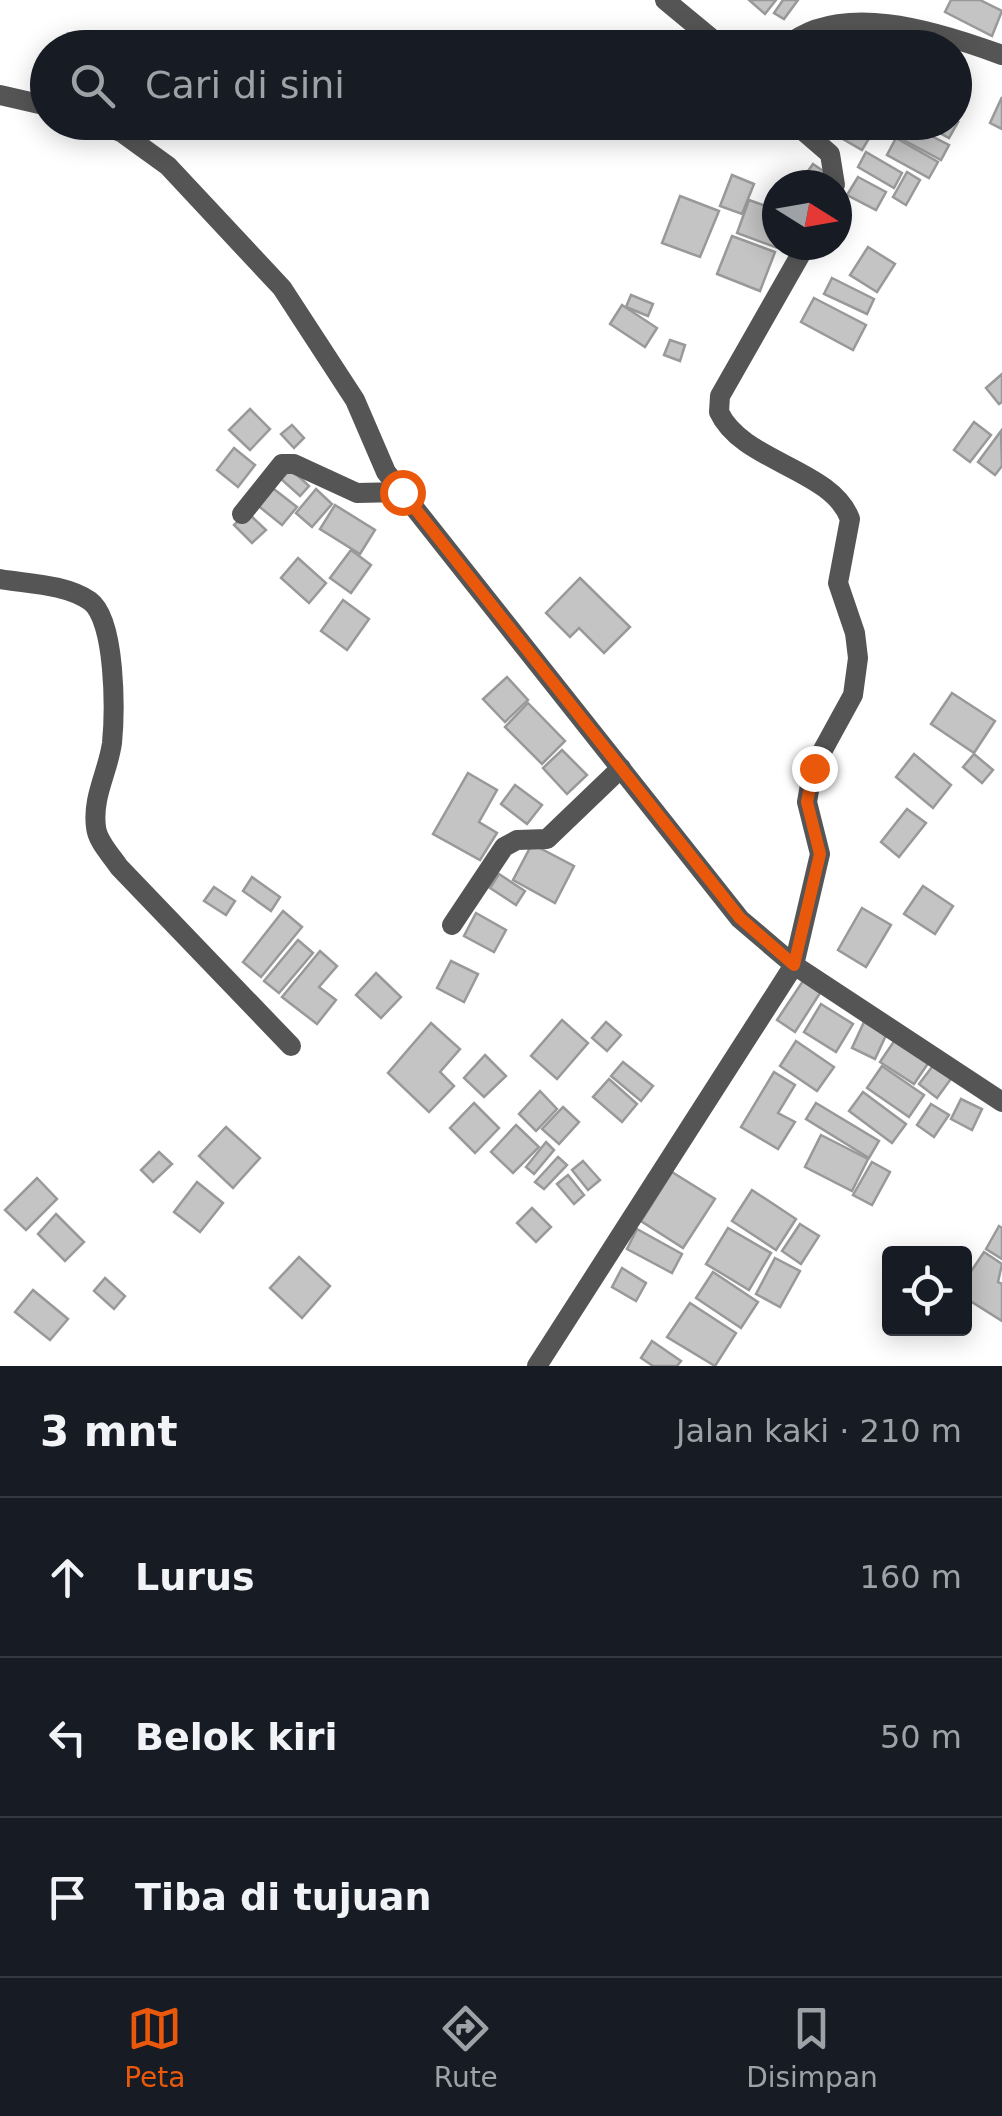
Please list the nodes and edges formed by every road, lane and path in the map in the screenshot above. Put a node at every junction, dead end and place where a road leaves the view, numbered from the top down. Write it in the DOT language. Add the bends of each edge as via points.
graph roads {
  1 [pos="666,0"];
  2 [pos="702,30"];
  3 [pos="797,30"];
  4 [pos="933,30"];
  5 [pos="972,44"];
  6 [pos="1002,55"];
  7 [pos="0,95"];
  8 [pos="30,102"];
  9 [pos="132,140"];
  10 [pos="814,140"];
  11 [pos="833,170"];
  12 [pos="797,260"];
  13 [pos="402,492"];
  14 [pos="242,514"];
  15 [pos="0,579"];
  16 [pos="620,768"];
  17 [pos="452,925"];
  18 [pos="794,965"];
  19 [pos="291,1046"];
  20 [pos="1002,1102"];
  21 [pos="536,1366"];
  1 -- 2 [label="street"];
  3 -- 4 [label="street" via="845,8 884,12"];
  5 -- 6 [label="street"];
  7 -- 8 [label="street"];
  9 -- 13 [label="street" via="168,166 282,288 355,400 386,472"];
  10 -- 11 [label="street" via="830,154"];
  12 -- 18 [label="street" via="720,396 719,412 736,435 838,499 850,519 838,582 858,658 852,694 810,785 807,802 820,854"];
  13 -- 14 [label="street" via="357,494 282,464"];
  13 -- 16 [label="street"];
  15 -- 19 [label="street" via="71,590 94,604 108,632 112,679 112,746 95,807 96,832 119,867"];
  16 -- 17 [label="street" via="547,839 517,840 504,848"];
  16 -- 18 [label="street" via="740,918"];
  18 -- 20 [label="street"];
  18 -- 21 [label="street"];
}
